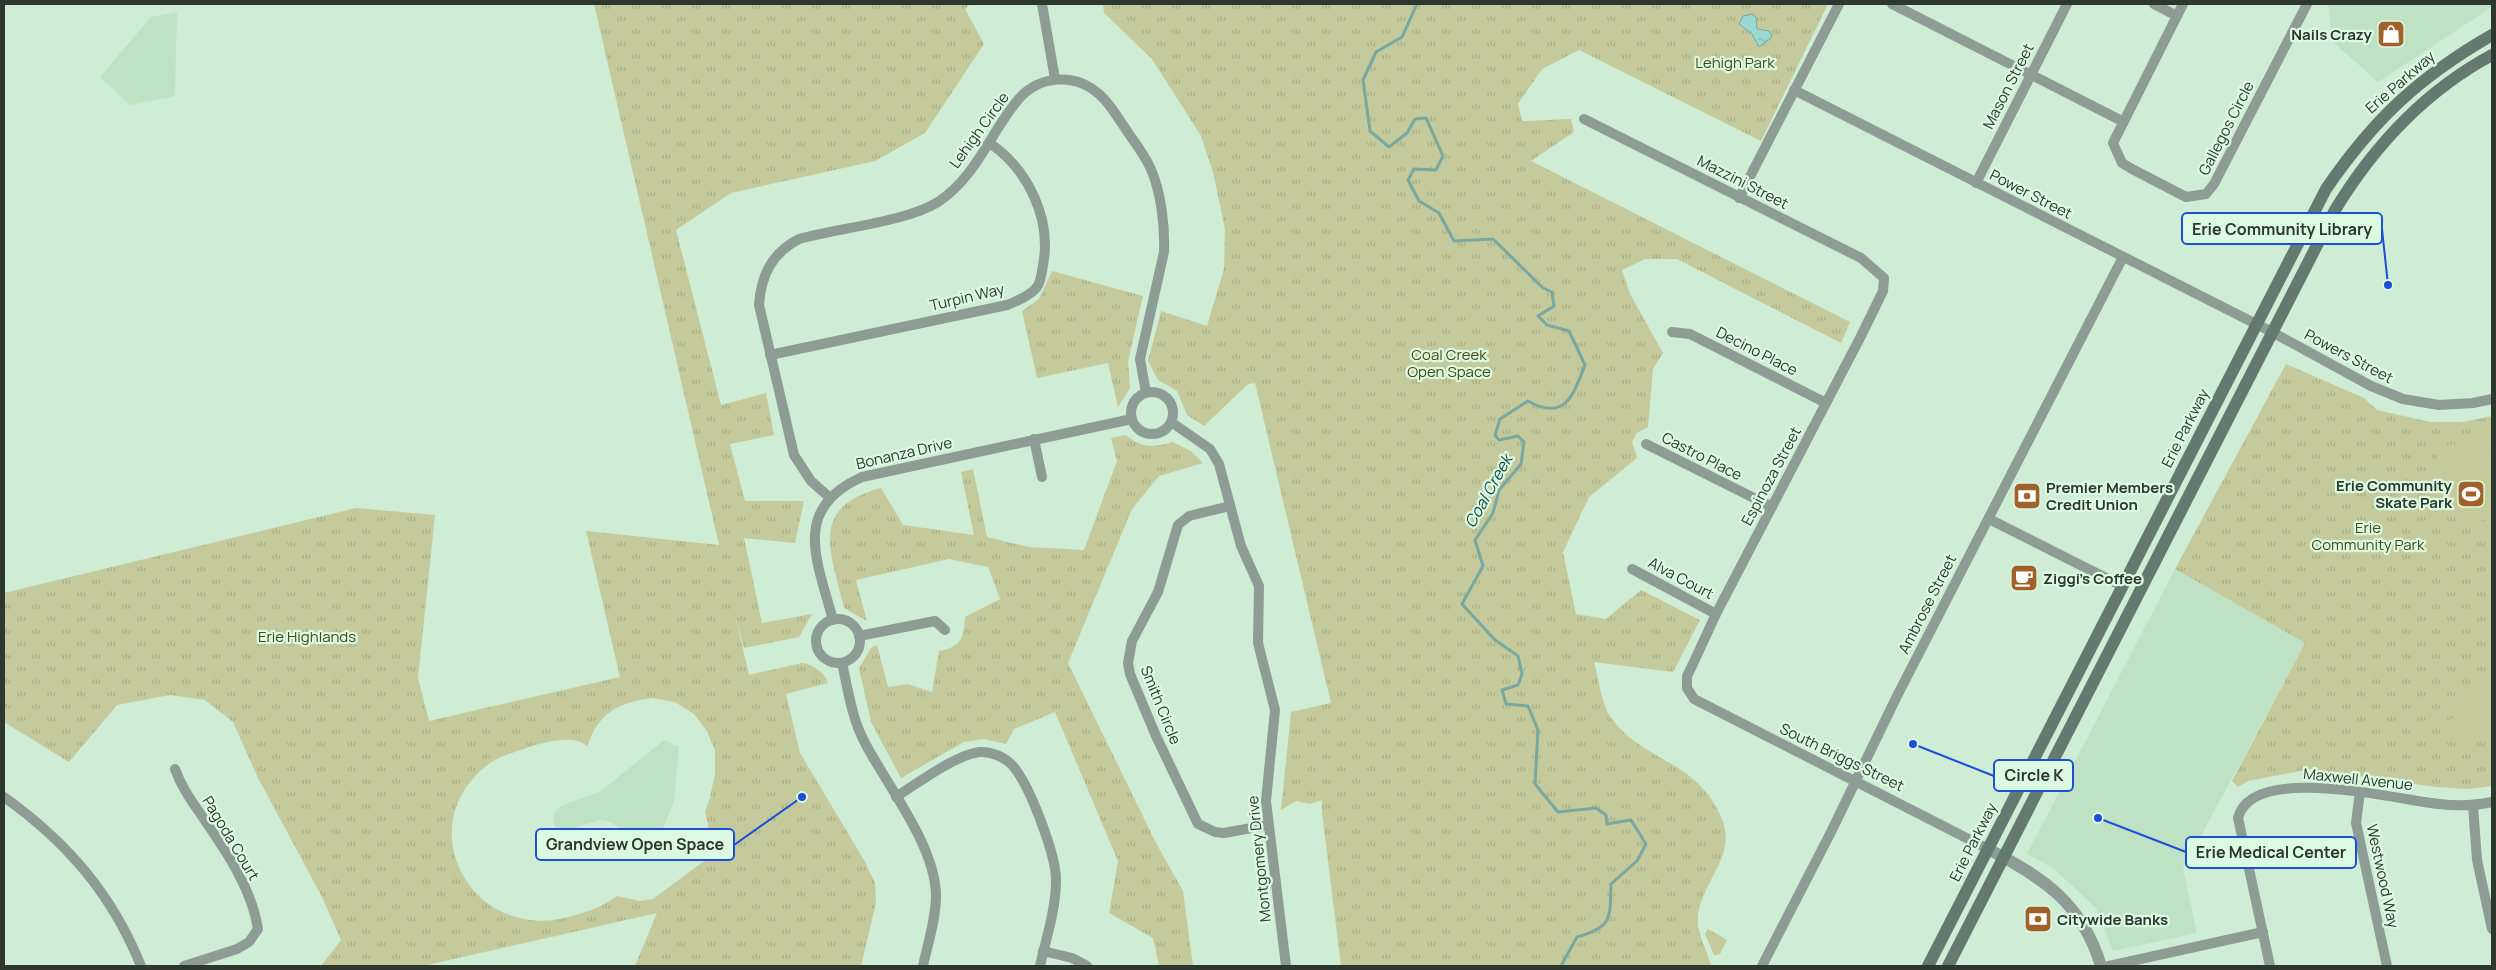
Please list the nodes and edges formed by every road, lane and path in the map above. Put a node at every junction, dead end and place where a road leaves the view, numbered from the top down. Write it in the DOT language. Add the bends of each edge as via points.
graph roads {
  1 [pos="1042,4"];
  2 [pos="1838,4"];
  3 [pos="1892,4"];
  4 [pos="2067,4"];
  5 [pos="2154,4"];
  6 [pos="2183,4"];
  7 [pos="2307,4"];
  8 [pos="2177,16"];
  9 [pos="2492,35"];
  10 [pos="2492,56"];
  11 [pos="2030,75"];
  12 [pos="1056,79"];
  13 [pos="1794,90"];
  14 [pos="1584,119"];
  15 [pos="2122,121"];
  16 [pos="991,144"];
  17 [pos="1976,183"];
  18 [pos="1739,198"];
  19 [pos="2123,258"];
  20 [pos="1884,278"];
  21 [pos="2256,324"];
  22 [pos="1672,332"];
  23 [pos="2272,332"];
  24 [pos="770,355"];
  25 [pos="1146,393"];
  26 [pos="2492,399"];
  27 [pos="1826,403"];
  28 [pos="1132,419"];
  29 [pos="1171,422"];
  30 [pos="1031,440"];
  31 [pos="1646,444"];
  32 [pos="1042,477"];
  33 [pos="829,497"];
  34 [pos="1230,506"];
  35 [pos="1772,507"];
  36 [pos="1989,519"];
  37 [pos="1632,569"];
  38 [pos="2122,586"];
  39 [pos="1716,614"];
  40 [pos="833,620"];
  41 [pos="945,630"];
  42 [pos="860,636"];
  43 [pos="842,662"];
  44 [pos="1687,688"];
  45 [pos="175,768"];
  46 [pos="1855,783"];
  47 [pos="2360,792"];
  48 [pos="896,797"];
  49 [pos="4,798"];
  50 [pos="2492,802"];
  51 [pos="2474,806"];
  52 [pos="1268,826"];
  53 [pos="1988,849"];
  54 [pos="2004,858"];
  55 [pos="2492,930"];
  56 [pos="2262,932"];
  57 [pos="1043,951"];
  58 [pos="141,966"];
  59 [pos="184,966"];
  60 [pos="923,966"];
  61 [pos="1040,966"];
  62 [pos="1087,966"];
  63 [pos="1286,966"];
  64 [pos="1762,966"];
  65 [pos="1928,966"];
  66 [pos="1948,966"];
  67 [pos="2101,966"];
  68 [pos="2109,966"];
  69 [pos="2270,966"];
  70 [pos="2387,966"];
  1 -- 12 [label="street"];
  2 -- 13 [label="street"];
  3 -- 11 [label="street"];
  4 -- 11 [label="street, Mason Street"];
  5 -- 8 [label="street"];
  6 -- 8 [label="street, Gallegos Circle"];
  7 -- 15 [label="street, Gallegos Circle" via="2206,194 2186,197 2122,163 2113,143"];
  8 -- 15 [label="street, Gallegos Circle"];
  9 -- 21 [label="main road, Erie Parkway" via="2454,57 2408,92 2359,143 2326,189"];
  10 -- 23 [label="main road, Erie Parkway" via="2459,75 2417,109 2363,167 2334,210"];
  11 -- 15 [label="street"];
  11 -- 17 [label="street, Mason Street"];
  12 -- 16 [label="street, Lehigh Circle" via="1030,89 1017,102"];
  12 -- 25 [label="street" via="1064,78 1084,85 1109,104 1154,178 1165,234 1164,252 1140,359"];
  13 -- 17 [label="street, Power Street"];
  13 -- 18 [label="street"];
  14 -- 18 [label="street, Mazzini Street"];
  16 -- 24 [label="street, Lehigh Circle" via="966,176 938,202 903,215 799,239 775,256 760,286 759,305"];
  16 -- 24 [label="street, Turpin Way" via="1011,162 1039,207 1046,239 1038,286 1007,305"];
  17 -- 19 [label="street, Power Street"];
  18 -- 20 [label="street, Mazzini Street" via="1861,258"];
  19 -- 21 [label="street, Power Street"];
  19 -- 36 [label="street, Ambrose Street"];
  20 -- 27 [label="street, Espinoza Street" via="1883,291"];
  21 -- 23 [label="street, Powers Street"];
  21 -- 38 [label="main road, Erie Parkway"];
  22 -- 27 [label="street, Decino Place" via="1690,334"];
  23 -- 26 [label="street, Powers Street" via="2371,386 2403,399 2457,405"];
  23 -- 54 [label="main road, Erie Parkway"];
  24 -- 33 [label="street, Lehigh Circle" via="794,455 811,480"];
  25 -- 28 [label="street" via="1135,401"];
  25 -- 29 [label="street" via="1159,394 1170,402"];
  27 -- 35 [label="street, Espinoza Street"];
  28 -- 29 [label="street" via="1140,430 1154,434"];
  28 -- 30 [label="street"];
  29 -- 34 [label="street, Montgomery Drive" via="1210,449 1220,464"];
  30 -- 32 [label="street"];
  30 -- 33 [label="street, Bonanza Drive" via="862,477 842,486"];
  31 -- 35 [label="street, Castro Place"];
  33 -- 40 [label="street, Bonanza Drive" via="818,514 814,538"];
  34 -- 52 [label="street, Montgomery Drive" via="1241,546 1259,586 1258,643 1275,710 1266,801"];
  34 -- 52 [label="street, Smith Circle" via="1190,516 1178,525 1158,592 1132,641 1128,663 1156,736 1198,824 1224,833"];
  35 -- 39 [label="street, Espinoza Street"];
  36 -- 38 [label="street"];
  36 -- 46 [label="street, Ambrose Street"];
  37 -- 39 [label="street, Alva Court"];
  38 -- 53 [label="main road, Erie Parkway"];
  39 -- 44 [label="street, Espinoza Street" via="1687,676"];
  40 -- 42 [label="street" via="852,624"];
  40 -- 43 [label="street" via="820,629 816,644 823,657"];
  41 -- 42 [label="street" via="935,621"];
  42 -- 43 [label="street" via="857,653"];
  43 -- 48 [label="street" via="864,743"];
  44 -- 46 [label="street, South Briggs Street" via="1694,699"];
  45 -- 59 [label="street, Pagoda Court" via="182,787 234,866 256,915 258,929 249,942 237,949"];
  46 -- 53 [label="street, South Briggs Street"];
  46 -- 64 [label="street, Ambrose Street"];
  47 -- 51 [label="street, Maxwell Avenue"];
  47 -- 56 [label="street, Maxwell Avenue" via="2302,786 2250,798 2240,808 2238,818"];
  47 -- 70 [label="street, Westwood Way" via="2356,824"];
  48 -- 57 [label="street" via="962,757 989,753 1010,764 1023,781 1053,857 1055,896"];
  48 -- 60 [label="street" via="929,857 936,894"];
  49 -- 58 [label="street" via="47,830 82,866 114,911"];
  50 -- 51 [label="street, Maxwell Avenue"];
  51 -- 55 [label="street" via="2478,860"];
  52 -- 63 [label="street, Montgomery Drive"];
  53 -- 54 [label="street"];
  53 -- 65 [label="main road, Erie Parkway"];
  54 -- 66 [label="main road, Erie Parkway"];
  54 -- 67 [label="street" via="2058,892 2085,927"];
  56 -- 68 [label="street"];
  56 -- 69 [label="street"];
  57 -- 61 [label="street"];
  57 -- 62 [label="street" via="1072,958"];
}
